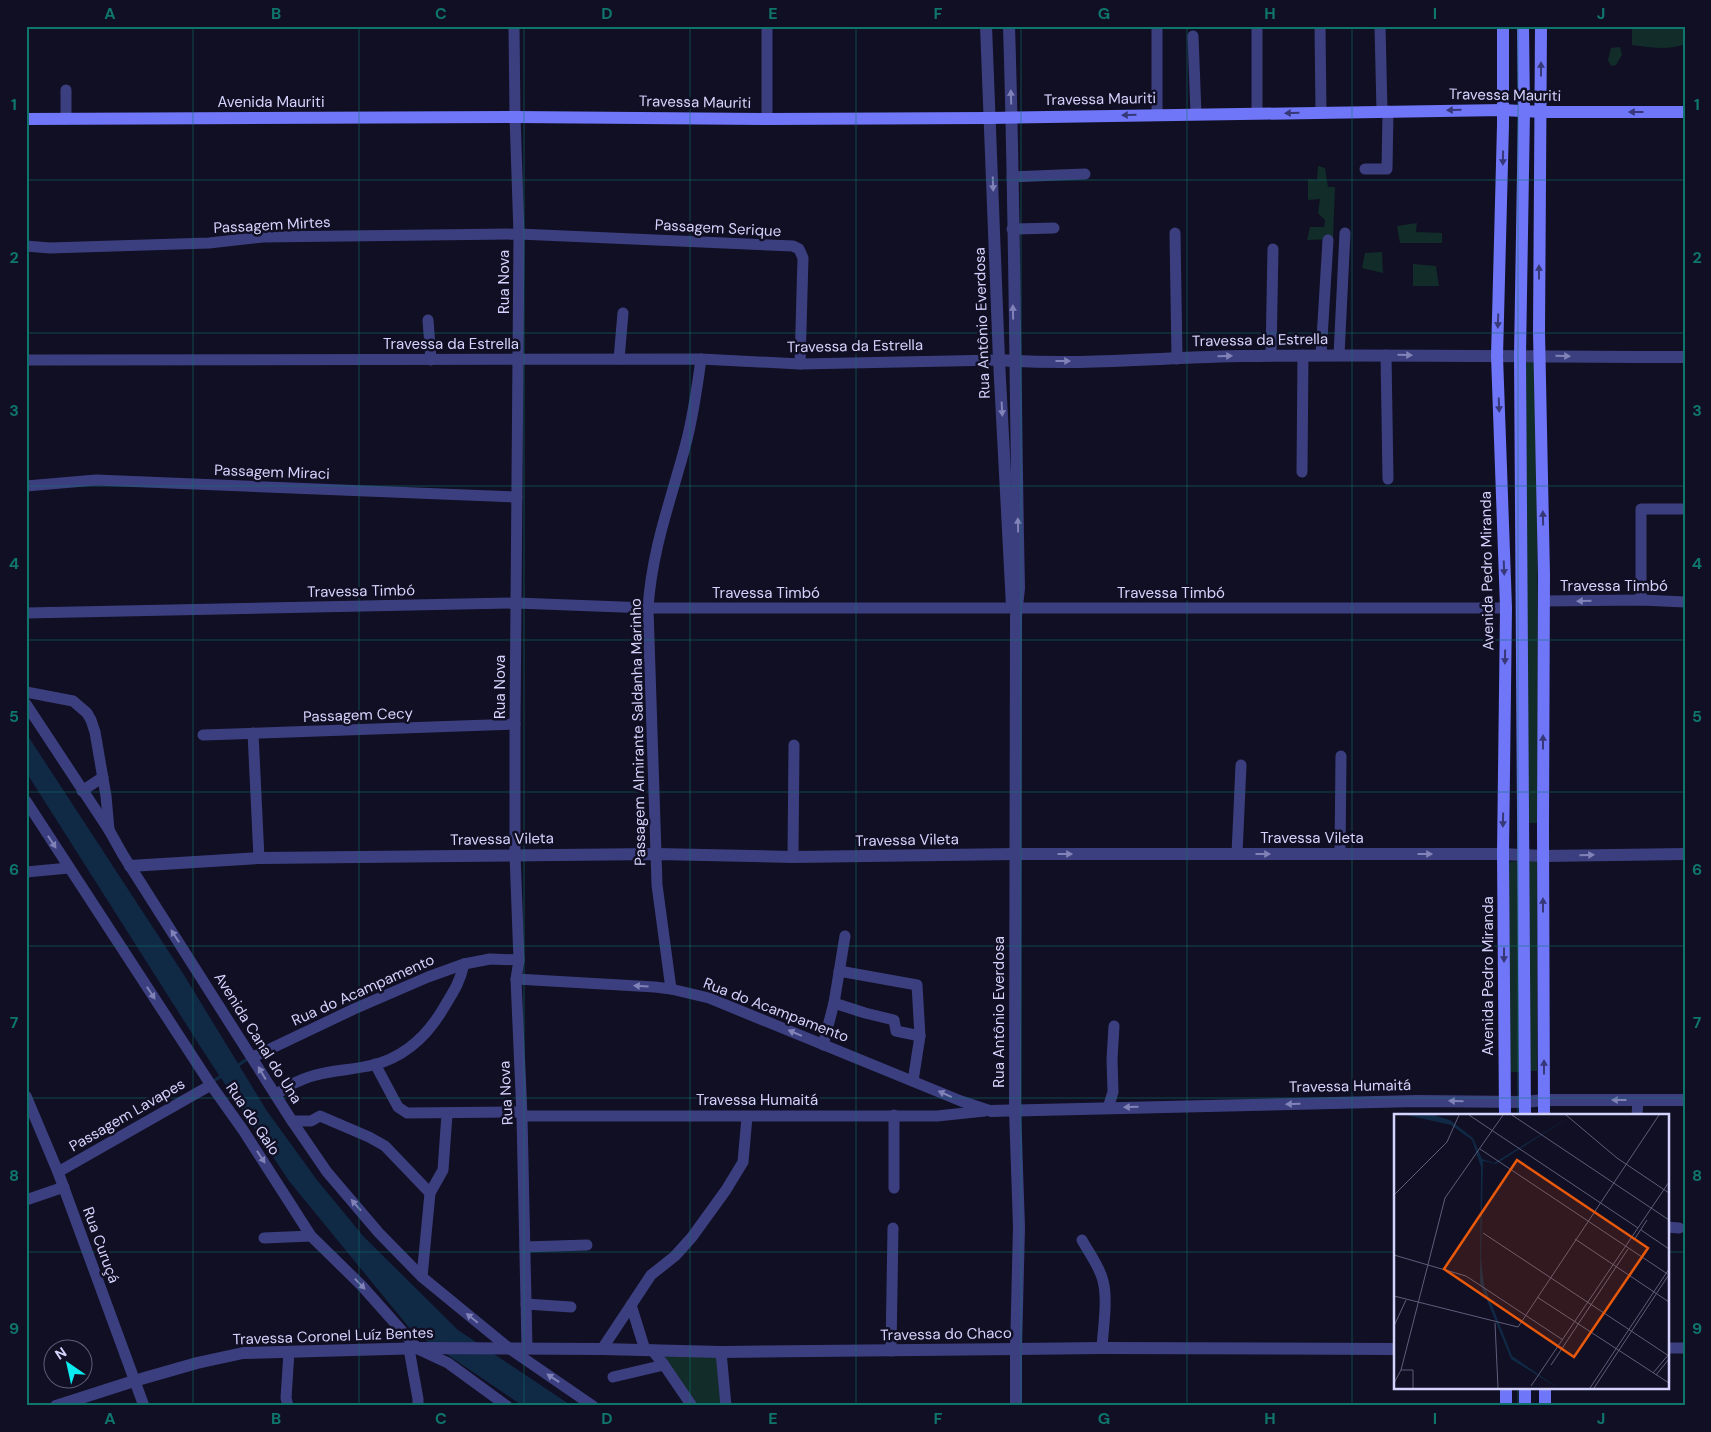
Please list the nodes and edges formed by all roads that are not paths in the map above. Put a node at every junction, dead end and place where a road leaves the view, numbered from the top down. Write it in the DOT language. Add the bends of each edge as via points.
graph roads {
  1 [pos="514,26"];
  2 [pos="767,26"];
  3 [pos="986,26"];
  4 [pos="1009,26"];
  5 [pos="1157,26"];
  6 [pos="1257,26"];
  7 [pos="1320,26"];
  8 [pos="1380,26"];
  9 [pos="1503,26"];
  10 [pos="1523,26"];
  11 [pos="1541,26"];
  12 [pos="1193,36"];
  13 [pos="66,90"];
  14 [pos="1503,110"];
  15 [pos="1385,111"];
  16 [pos="1524,111"];
  17 [pos="1321,112"];
  18 [pos="1541,112"];
  19 [pos="1685,112"];
  20 [pos="1257,113"];
  21 [pos="1196,114"];
  22 [pos="1157,115"];
  23 [pos="515,117"];
  24 [pos="1012,117"];
  25 [pos="989,118"];
  26 [pos="26,119"];
  27 [pos="66,119"];
  28 [pos="767,119"];
  29 [pos="991,151"];
  30 [pos="1012,151"];
  31 [pos="1365,169"];
  32 [pos="1085,174"];
  33 [pos="1012,177"];
  34 [pos="1054,228"];
  35 [pos="1012,229"];
  36 [pos="1175,232"];
  37 [pos="1345,233"];
  38 [pos="519,234"];
  39 [pos="1328,240"];
  40 [pos="26,246"];
  41 [pos="1273,249"];
  42 [pos="623,313"];
  43 [pos="428,320"];
  44 [pos="1321,355"];
  45 [pos="1339,355"];
  46 [pos="1386,355"];
  47 [pos="1271,356"];
  48 [pos="1303,356"];
  49 [pos="1497,356"];
  50 [pos="1520,356"];
  51 [pos="1540,356"];
  52 [pos="1685,357"];
  53 [pos="619,359"];
  54 [pos="700,359"];
  55 [pos="1177,359"];
  56 [pos="26,360"];
  57 [pos="431,360"];
  58 [pos="519,360"];
  59 [pos="999,360"];
  60 [pos="1014,361"];
  61 [pos="800,364"];
  62 [pos="1302,472"];
  63 [pos="1388,479"];
  64 [pos="26,486"];
  65 [pos="517,497"];
  66 [pos="1685,509"];
  67 [pos="1641,600"];
  68 [pos="1544,601"];
  69 [pos="1685,602"];
  70 [pos="516,603"];
  71 [pos="648,608"];
  72 [pos="1506,608"];
  73 [pos="1015,611"];
  74 [pos="26,613"];
  75 [pos="26,692"];
  76 [pos="26,704"];
  77 [pos="515,724"];
  78 [pos="253,733"];
  79 [pos="203,735"];
  80 [pos="794,745"];
  81 [pos="1341,756"];
  82 [pos="1241,765"];
  83 [pos="102,777"];
  84 [pos="82,791"];
  85 [pos="26,801"];
  86 [pos="109,830"];
  87 [pos="656,854"];
  88 [pos="1016,854"];
  89 [pos="1237,854"];
  90 [pos="1340,854"];
  91 [pos="1503,854"];
  92 [pos="1524,854"];
  93 [pos="1685,854"];
  94 [pos="515,855"];
  95 [pos="1543,856"];
  96 [pos="792,857"];
  97 [pos="259,858"];
  98 [pos="130,866"];
  99 [pos="69,868"];
  100 [pos="26,872"];
  101 [pos="845,936"];
  102 [pos="519,960"];
  103 [pos="464,964"];
  104 [pos="839,970"];
  105 [pos="516,978"];
  106 [pos="671,988"];
  107 [pos="834,1003"];
  108 [pos="1114,1026"];
  109 [pos="920,1036"];
  110 [pos="823,1045"];
  111 [pos="253,1057"];
  112 [pos="375,1064"];
  113 [pos="913,1081"];
  114 [pos="211,1085"];
  115 [pos="276,1095"];
  116 [pos="26,1096"];
  117 [pos="1544,1100"];
  118 [pos="1638,1100"];
  119 [pos="1685,1100"];
  120 [pos="1504,1101"];
  121 [pos="1525,1102"];
  122 [pos="1108,1108"];
  123 [pos="1015,1110"];
  124 [pos="991,1111"];
  125 [pos="447,1114"];
  126 [pos="521,1114"];
  127 [pos="1505,1114"];
  128 [pos="1525,1114"];
  129 [pos="1544,1114"];
  130 [pos="1637,1114"];
  131 [pos="894,1115"];
  132 [pos="746,1117"];
  133 [pos="292,1121"];
  134 [pos="58,1172"];
  135 [pos="64,1187"];
  136 [pos="894,1188"];
  137 [pos="430,1193"];
  138 [pos="26,1200"];
  139 [pos="893,1228"];
  140 [pos="311,1236"];
  141 [pos="264,1238"];
  142 [pos="1082,1240"];
  143 [pos="587,1245"];
  144 [pos="524,1247"];
  145 [pos="422,1277"];
  146 [pos="526,1304"];
  147 [pos="632,1306"];
  148 [pos="571,1307"];
  149 [pos="504,1348"];
  150 [pos="526,1348"];
  151 [pos="1102,1348"];
  152 [pos="1668,1348"];
  153 [pos="1685,1348"];
  154 [pos="417,1349"];
  155 [pos="602,1349"];
  156 [pos="1016,1349"];
  157 [pos="1394,1349"];
  158 [pos="648,1350"];
  159 [pos="891,1350"];
  160 [pos="289,1352"];
  161 [pos="720,1352"];
  162 [pos="664,1365"];
  163 [pos="614,1377"];
  164 [pos="134,1381"];
  165 [pos="1506,1390"];
  166 [pos="1525,1390"];
  167 [pos="1545,1390"];
  168 [pos="56,1406"];
  169 [pos="144,1406"];
  170 [pos="288,1406"];
  171 [pos="418,1406"];
  172 [pos="508,1406"];
  173 [pos="593,1406"];
  174 [pos="692,1406"];
  175 [pos="726,1406"];
  176 [pos="1016,1406"];
  177 [pos="1506,1406"];
  178 [pos="1525,1406"];
  179 [pos="1546,1406"];
  1 -- 23 [label="street, Rua Nova"];
  2 -- 28 [label="street"];
  3 -- 25 [label="street, Rua Antônio Everdosa"];
  24 -- 4 [label="street, Rua Antônio Everdosa, one-way"];
  5 -- 22 [label="street"];
  6 -- 20 [label="street"];
  7 -- 17 [label="street"];
  8 -- 15 [label="street"];
  9 -- 14 [label="main road, Avenida Pedro Miranda"];
  10 -- 16 [label="main road"];
  18 -- 11 [label="main road, one-way"];
  12 -- 21 [label="street"];
  13 -- 27 [label="street"];
  14 -- 15 [label="main road, Travessa Mauriti, one-way"];
  14 -- 16 [label="main road, Travessa Mauriti"];
  14 -- 49 [label="main road, Avenida Pedro Miranda, one-way"];
  15 -- 17 [label="main road, Travessa Mauriti"];
  15 -- 31 [label="street" via="1387,169"];
  16 -- 18 [label="main road, Travessa Mauriti"];
  16 -- 50 [label="main road"];
  17 -- 20 [label="main road, Travessa Mauriti, one-way"];
  19 -- 18 [label="main road, Travessa Mauriti, one-way"];
  51 -- 18 [label="main road, one-way"];
  20 -- 21 [label="main road, Travessa Mauriti"];
  21 -- 22 [label="main road, Travessa Mauriti"];
  22 -- 24 [label="main road, Travessa Mauriti, one-way"];
  23 -- 27 [label="main road, Avenida Mauriti"];
  23 -- 28 [label="main road, Travessa Mauriti"];
  23 -- 38 [label="street, Rua Nova"];
  24 -- 25 [label="main road, Travessa Mauriti"];
  24 -- 30 [label="street, Rua Antônio Everdosa"];
  25 -- 28 [label="main road, Travessa Mauriti"];
  25 -- 29 [label="street, Rua Antônio Everdosa"];
  26 -- 27 [label="main road, Avenida Mauriti"];
  29 -- 30 [label="street" via="1002,144"];
  29 -- 59 [label="street, Rua Antônio Everdosa, one-way"];
  30 -- 33 [label="street, Rua Antônio Everdosa"];
  32 -- 33 [label="street"];
  33 -- 35 [label="street, Rua Antônio Everdosa"];
  34 -- 35 [label="street"];
  60 -- 35 [label="street, Rua Antônio Everdosa, one-way"];
  36 -- 55 [label="street"];
  37 -- 45 [label="street"];
  38 -- 40 [label="street, Passagem Mirtes" via="263,238 50,248"];
  38 -- 58 [label="street, Rua Nova"];
  38 -- 61 [label="street, Passagem Serique" via="797,247 803,258"];
  39 -- 44 [label="street"];
  41 -- 47 [label="street"];
  42 -- 53 [label="street"];
  43 -- 57 [label="street"];
  44 -- 45 [label="street, Travessa da Estrella"];
  44 -- 48 [label="street, Travessa da Estrella"];
  45 -- 46 [label="street, Travessa da Estrella"];
  46 -- 49 [label="street, Travessa da Estrella, one-way"];
  46 -- 63 [label="street"];
  47 -- 48 [label="street, Travessa da Estrella"];
  55 -- 47 [label="street, Travessa da Estrella, one-way"];
  48 -- 62 [label="street"];
  49 -- 50 [label="street, Travessa da Estrella"];
  49 -- 72 [label="main road, Avenida Pedro Miranda, one-way"];
  50 -- 51 [label="street, Travessa da Estrella"];
  50 -- 92 [label="main road"];
  51 -- 52 [label="street, Travessa da Estrella, one-way"];
  68 -- 51 [label="main road, one-way"];
  53 -- 54 [label="street, Travessa da Estrella"];
  53 -- 58 [label="street, Travessa da Estrella"];
  54 -- 61 [label="street, Travessa da Estrella"];
  54 -- 71 [label="street, Passagem Almirante Saldanha Marinho" via="695,408 659,536"];
  60 -- 55 [label="street, Travessa da Estrella, one-way"];
  56 -- 57 [label="street, Travessa da Estrella"];
  57 -- 58 [label="street, Travessa da Estrella"];
  58 -- 65 [label="street, Rua Nova"];
  59 -- 60 [label="street, Travessa da Estrella"];
  59 -- 61 [label="street, Travessa da Estrella"];
  59 -- 73 [label="street, Rua Antônio Everdosa, one-way" via="1010,595"];
  73 -- 60 [label="street, Rua Antônio Everdosa, one-way" via="1019,588"];
  64 -- 65 [label="street, Passagem Miraci" via="96,480"];
  65 -- 70 [label="street, Rua Nova"];
  66 -- 67 [label="street" via="1641,509"];
  67 -- 68 [label="street, Travessa Timbó, one-way"];
  67 -- 69 [label="street, Travessa Timbó"];
  95 -- 68 [label="main road, one-way"];
  70 -- 71 [label="street, Travessa Timbó"];
  70 -- 74 [label="street, Travessa Timbó"];
  70 -- 77 [label="street, Rua Nova"];
  71 -- 73 [label="street, Travessa Timbó"];
  71 -- 87 [label="street, Passagem Almirante Saldanha Marinho"];
  72 -- 73 [label="street, Travessa Timbó"];
  72 -- 91 [label="main road, Avenida Pedro Miranda, one-way"];
  73 -- 88 [label="street, Rua Antônio Everdosa"];
  75 -- 83 [label="street" via="74,701 86,713 95,732"];
  76 -- 84 [label="street, Avenida Canal do Una"];
  77 -- 78 [label="street, Passagem Cecy"];
  77 -- 94 [label="street, Rua Nova"];
  78 -- 79 [label="street, Passagem Cecy"];
  78 -- 97 [label="street"];
  80 -- 96 [label="street"];
  81 -- 90 [label="street"];
  82 -- 89 [label="street"];
  83 -- 84 [label="street"];
  83 -- 86 [label="street"];
  84 -- 86 [label="street, Avenida Canal do Una"];
  85 -- 99 [label="street, Rua do Galo, one-way"];
  86 -- 98 [label="street, Avenida Canal do Una"];
  87 -- 94 [label="street, Travessa Vileta"];
  87 -- 96 [label="street, Travessa Vileta"];
  87 -- 106 [label="street, Passagem Almirante Saldanha Marinho" via="657,886"];
  88 -- 89 [label="street, Travessa Vileta, one-way"];
  88 -- 96 [label="street, Travessa Vileta"];
  88 -- 123 [label="street, Rua Antônio Everdosa"];
  89 -- 90 [label="street, Travessa Vileta, one-way"];
  90 -- 91 [label="street, Travessa Vileta, one-way"];
  91 -- 92 [label="street, Travessa Vileta"];
  91 -- 120 [label="main road, Avenida Pedro Miranda, one-way"];
  92 -- 95 [label="street, Travessa Vileta"];
  92 -- 121 [label="main road"];
  95 -- 93 [label="street, Travessa Vileta, one-way"];
  94 -- 97 [label="street, Travessa Vileta"];
  94 -- 102 [label="street, Rua Nova"];
  117 -- 95 [label="main road, one-way"];
  97 -- 98 [label="street, Travessa Vileta"];
  111 -- 98 [label="street, Avenida Canal do Una, one-way"];
  99 -- 100 [label="street"];
  99 -- 114 [label="street, Rua do Galo, one-way"];
  101 -- 104 [label="street"];
  102 -- 103 [label="street, Rua do Acampamento" via="490,959"];
  102 -- 105 [label="street, Rua Nova"];
  103 -- 111 [label="street, Rua do Acampamento" via="428,976"];
  103 -- 112 [label="street" via="460,982 430,1029 404,1052"];
  104 -- 107 [label="street"];
  104 -- 109 [label="street" via="917,985"];
  106 -- 105 [label="street, Rua do Acampamento, one-way"];
  105 -- 126 [label="street, Rua Nova"];
  110 -- 106 [label="street, Rua do Acampamento, one-way" via="709,998"];
  107 -- 109 [label="street" via="894,1020 896,1031"];
  107 -- 110 [label="street"];
  108 -- 122 [label="street" via="1113,1092"];
  109 -- 113 [label="street"];
  110 -- 113 [label="street, Rua do Acampamento"];
  115 -- 111 [label="street, Avenida Canal do Una, one-way"];
  112 -- 115 [label="street" via="300,1080"];
  112 -- 125 [label="street, Travessa Humaitá" via="401,1110 411,1114"];
  124 -- 113 [label="street, Rua do Acampamento, one-way"];
  114 -- 134 [label="street, Passagem Lavapes"];
  114 -- 140 [label="street, Rua do Galo, one-way"];
  115 -- 133 [label="street, Avenida Canal do Una"];
  116 -- 134 [label="street, Rua Curuçá"];
  118 -- 117 [label="street, Travessa Humaitá, one-way"];
  117 -- 121 [label="street, Travessa Humaitá"];
  117 -- 129 [label="main road"];
  118 -- 119 [label="street, Travessa Humaitá"];
  118 -- 130 [label="street"];
  120 -- 121 [label="street, Travessa Humaitá"];
  120 -- 122 [label="street, Travessa Humaitá, one-way"];
  120 -- 127 [label="main road, Avenida Pedro Miranda"];
  121 -- 128 [label="main road"];
  122 -- 123 [label="street, Travessa Humaitá"];
  123 -- 124 [label="street, Rua do Acampamento"];
  123 -- 156 [label="street, Rua Antônio Everdosa" via="1019,1227"];
  124 -- 131 [label="street, Travessa Humaitá" via="937,1116"];
  125 -- 126 [label="street, Travessa Humaitá"];
  125 -- 137 [label="street" via="443,1170"];
  126 -- 132 [label="street, Travessa Humaitá"];
  126 -- 144 [label="street, Rua Nova"];
  131 -- 132 [label="street, Travessa Humaitá"];
  131 -- 136 [label="street"];
  132 -- 147 [label="street" via="743,1162 686,1243 651,1276"];
  133 -- 137 [label="street" via="311,1121 320,1116 370,1137 384,1146"];
  145 -- 133 [label="street, Avenida Canal do Una, one-way" via="326,1172"];
  134 -- 135 [label="street, Rua Curuçá"];
  135 -- 138 [label="street"];
  135 -- 164 [label="street, Rua Curuçá"];
  137 -- 145 [label="street"];
  139 -- 159 [label="street"];
  140 -- 141 [label="street"];
  140 -- 154 [label="street, Rua do Galo, one-way" via="362,1286"];
  142 -- 151 [label="street" via="1104,1281"];
  143 -- 144 [label="street"];
  144 -- 146 [label="street, Rua Nova"];
  149 -- 145 [label="street, Avenida Canal do Una, one-way"];
  146 -- 148 [label="street"];
  146 -- 150 [label="street, Rua Nova"];
  147 -- 155 [label="street"];
  147 -- 158 [label="street"];
  149 -- 150 [label="street, Travessa do Chaco"];
  149 -- 154 [label="street, Travessa Coronel Luíz Bentes"];
  173 -- 149 [label="street, one-way"];
  150 -- 155 [label="street, Travessa do Chaco"];
  151 -- 156 [label="street, Travessa do Chaco"];
  151 -- 157 [label="street, Travessa do Chaco"];
  152 -- 153 [label="street"];
  154 -- 160 [label="street, Travessa Coronel Luíz Bentes"];
  154 -- 171 [label="street"];
  154 -- 172 [label="street, Rua do Galo" via="448,1363"];
  155 -- 158 [label="street, Travessa do Chaco"];
  156 -- 159 [label="street, Travessa do Chaco"];
  156 -- 176 [label="street, Rua Antônio Everdosa"];
  158 -- 161 [label="street, Travessa do Chaco"];
  158 -- 162 [label="street"];
  159 -- 161 [label="street, Travessa do Chaco"];
  160 -- 164 [label="street, Travessa Coronel Luíz Bentes" via="242,1353"];
  160 -- 170 [label="street"];
  161 -- 175 [label="street"];
  162 -- 163 [label="street"];
  162 -- 174 [label="street"];
  164 -- 168 [label="street, Travessa Coronel Luíz Bentes"];
  164 -- 169 [label="street, Rua Curuçá"];
  165 -- 177 [label="main road"];
  166 -- 178 [label="main road"];
  167 -- 179 [label="main road"];
}
